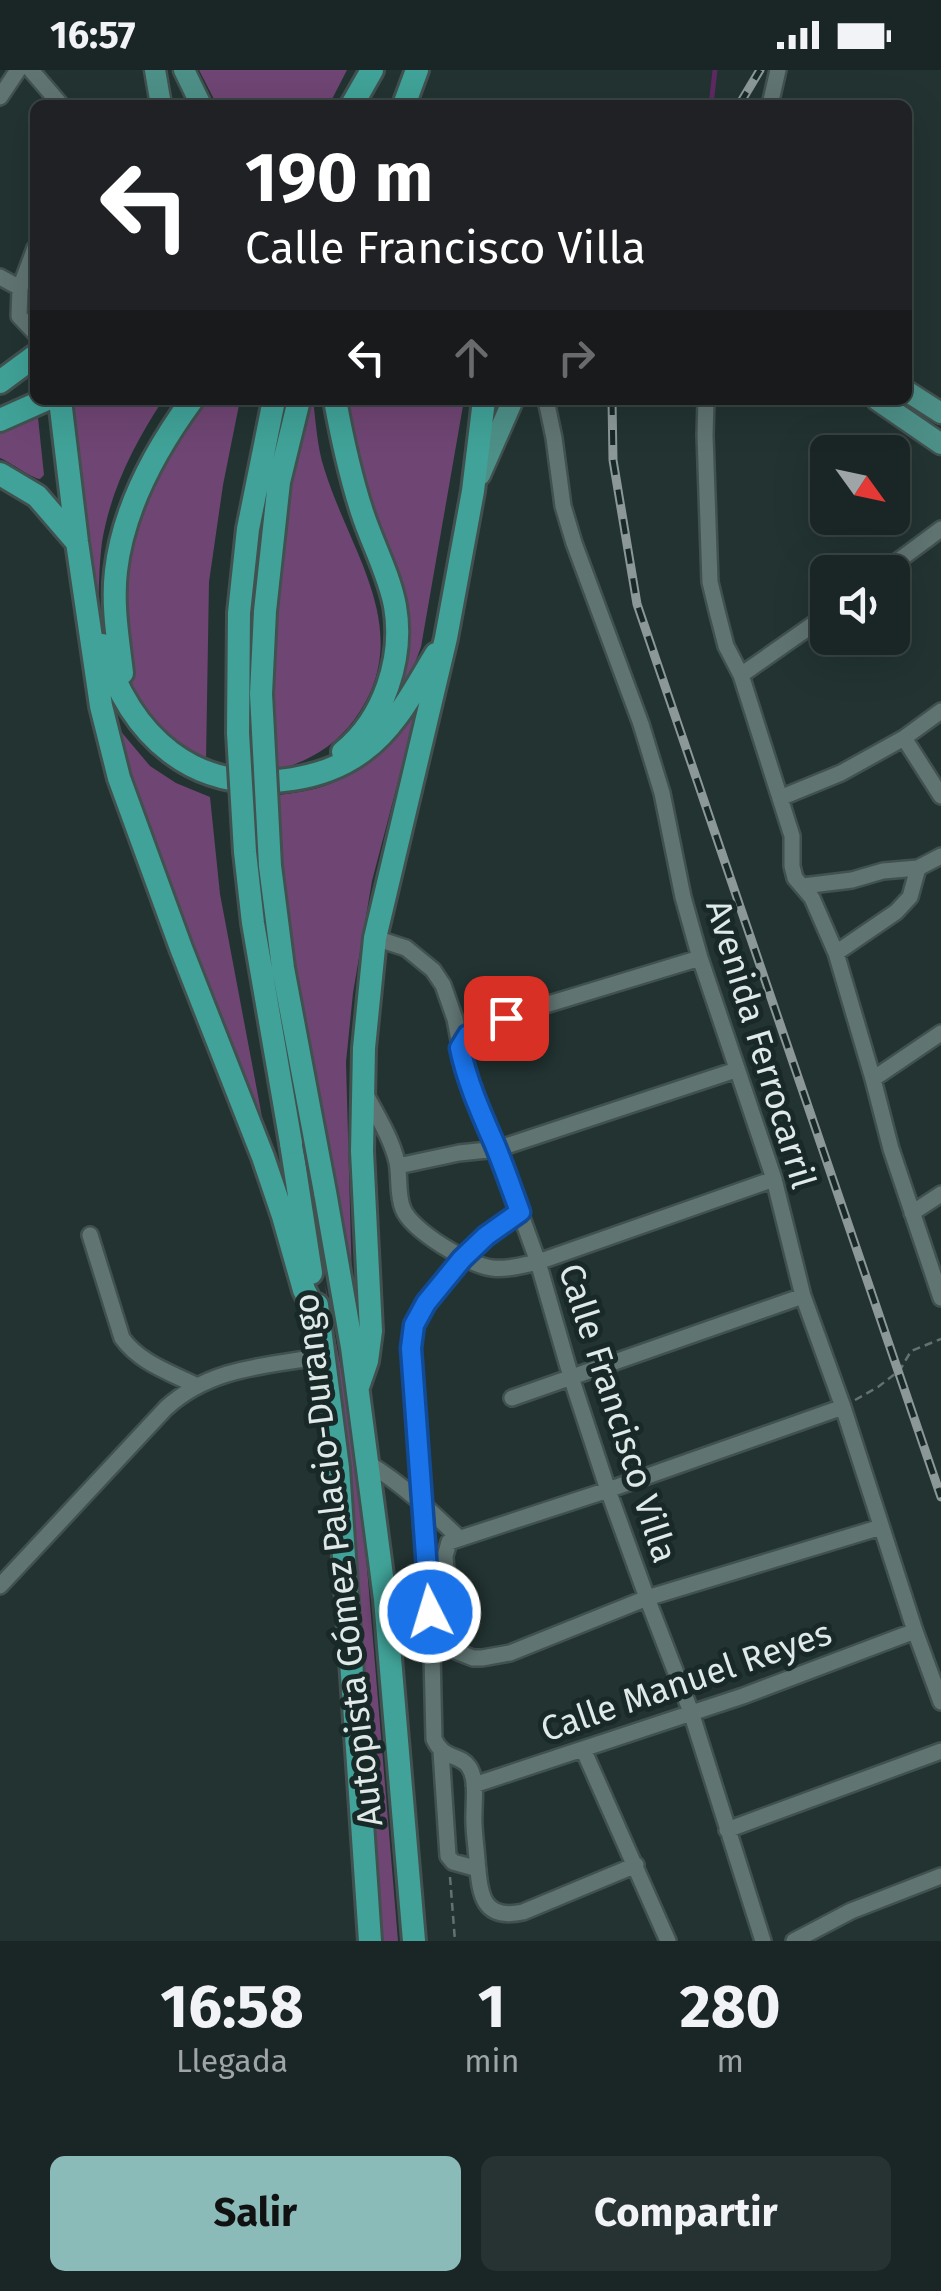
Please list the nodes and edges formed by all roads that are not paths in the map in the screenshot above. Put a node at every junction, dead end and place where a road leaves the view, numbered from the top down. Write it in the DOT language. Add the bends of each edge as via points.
graph roads {
  1 [pos="18,70"];
  2 [pos="32,70"];
  3 [pos="155,70"];
  4 [pos="184,70"];
  5 [pos="372,70"];
  6 [pos="381,70"];
  7 [pos="416,70"];
  8 [pos="778,70"];
  9 [pos="0,97"];
  10 [pos="57,100"];
  11 [pos="161,100"];
  12 [pos="199,100"];
  13 [pos="355,100"];
  14 [pos="370,100"];
  15 [pos="406,100"];
  16 [pos="771,100"];
  17 [pos="30,261"];
  18 [pos="0,277"];
  19 [pos="20,288"];
  20 [pos="30,328"];
  21 [pos="30,360"];
  22 [pos="0,382"];
  23 [pos="912,395"];
  24 [pos="34,405"];
  25 [pos="61,405"];
  26 [pos="189,405"];
  27 [pos="273,405"];
  28 [pos="298,405"];
  29 [pos="337,405"];
  30 [pos="483,405"];
  31 [pos="511,405"];
  32 [pos="547,405"];
  33 [pos="706,405"];
  34 [pos="884,405"];
  35 [pos="941,414"];
  36 [pos="0,420"];
  37 [pos="941,444"];
  38 [pos="0,474"];
  39 [pos="473,490"];
  40 [pos="941,528"];
  41 [pos="76,542"];
  42 [pos="905,555"];
  43 [pos="81,573"];
  44 [pos="810,627"];
  45 [pos="446,638"];
  46 [pos="742,675"];
  47 [pos="127,706"];
  48 [pos="941,711"];
  49 [pos="904,738"];
  50 [pos="313,776"];
  51 [pos="941,796"];
  52 [pos="780,798"];
  53 [pos="941,856"];
  54 [pos="918,868"];
  55 [pos="803,886"];
  56 [pos="375,938"];
  57 [pos="836,954"];
  58 [pos="700,958"];
  59 [pos="941,1034"];
  60 [pos="460,1048"];
  61 [pos="736,1070"];
  62 [pos="874,1079"];
  63 [pos="362,1088"];
  64 [pos="496,1149"];
  65 [pos="398,1166"];
  66 [pos="774,1179"];
  67 [pos="941,1194"];
  68 [pos="520,1212"];
  69 [pos="912,1213"];
  70 [pos="90,1235"];
  71 [pos="462,1259"];
  72 [pos="538,1262"];
  73 [pos="804,1296"];
  74 [pos="941,1298"];
  75 [pos="318,1317"];
  76 [pos="324,1356"];
  77 [pos="571,1377"];
  78 [pos="195,1385"];
  79 [pos="358,1387"];
  80 [pos="512,1398"];
  81 [pos="843,1407"];
  82 [pos="368,1464"];
  83 [pos="608,1490"];
  84 [pos="424,1505"];
  85 [pos="881,1527"];
  86 [pos="454,1540"];
  87 [pos="0,1586"];
  88 [pos="647,1598"];
  89 [pos="915,1631"];
  90 [pos="430,1640"];
  91 [pos="455,1648"];
  92 [pos="941,1702"];
  93 [pos="691,1712"];
  94 [pos="583,1749"];
  95 [pos="441,1751"];
  96 [pos="941,1751"];
  97 [pos="474,1785"];
  98 [pos="727,1830"];
  99 [pos="636,1866"];
  100 [pos="478,1869"];
  101 [pos="941,1876"];
  102 [pos="370,1941"];
  103 [pos="414,1941"];
  104 [pos="668,1941"];
  105 [pos="764,1941"];
  106 [pos="794,1941"];
  1 -- 9 [label="street"];
  2 -- 10 [label="street"];
  3 -- 11 [label="main road"];
  4 -- 12 [label="main road"];
  5 -- 13 [label="highway"];
  6 -- 14 [label="highway"];
  7 -- 15 [label="highway"];
  8 -- 16 [label="street"];
  17 -- 19 [label="street"];
  18 -- 19 [label="street"];
  19 -- 20 [label="street" via="19,316"];
  21 -- 22 [label="highway"];
  23 -- 35 [label="main road"];
  24 -- 36 [label="highway"];
  25 -- 41 [label="highway"];
  26 -- 47 [label="highway" via="156,455 116,570"];
  27 -- 75 [label="highway, bridge" via="239,613 238,732 252,924"];
  28 -- 79 [label="highway, Autopista Gómez Palacio-Durango, bridge" via="279,482 266,611 262,694 270,866"];
  29 -- 50 [label="highway" via="344,453 395,606 396,642 375,716"];
  30 -- 39 [label="highway"];
  31 -- 39 [label="main road"];
  32 -- 58 [label="street, Avenida Ferrocarril" via="562,506 641,724"];
  33 -- 46 [label="street" via="710,582 726,646"];
  34 -- 37 [label="main road"];
  38 -- 41 [label="highway" via="37,496"];
  39 -- 45 [label="highway"];
  40 -- 42 [label="street"];
  41 -- 43 [label="highway"];
  43 -- 47 [label="highway"];
  43 -- 75 [label="highway" via="119,778"];
  44 -- 46 [label="street"];
  45 -- 50 [label="highway" via="372,744"];
  45 -- 56 [label="highway"];
  46 -- 52 [label="street"];
  47 -- 50 [label="highway" via="164,748 212,776 277,782"];
  48 -- 49 [label="street"];
  49 -- 51 [label="street"];
  49 -- 52 [label="street"];
  52 -- 55 [label="street" via="795,878"];
  53 -- 54 [label="street"];
  54 -- 55 [label="street"];
  54 -- 57 [label="street" via="910,897 896,912"];
  55 -- 57 [label="street"];
  56 -- 60 [label="street, Calle Francisco Villa" via="406,948 433,970 456,1019"];
  56 -- 63 [label="highway"];
  57 -- 62 [label="street"];
  58 -- 60 [label="street" via="506,1018 468,1035"];
  58 -- 61 [label="street, Avenida Ferrocarril"];
  59 -- 62 [label="street"];
  60 -- 64 [label="street, Calle Francisco Villa"];
  61 -- 64 [label="street"];
  61 -- 66 [label="street, Avenida Ferrocarril"];
  62 -- 69 [label="street"];
  63 -- 65 [label="street"];
  63 -- 79 [label="highway" via="372,1331"];
  64 -- 65 [label="street"];
  64 -- 68 [label="street, Calle Francisco Villa"];
  65 -- 71 [label="street" via="405,1214"];
  66 -- 72 [label="street"];
  66 -- 73 [label="street, Avenida Ferrocarril"];
  67 -- 69 [label="street"];
  68 -- 71 [label="street"];
  68 -- 72 [label="street, Calle Francisco Villa"];
  69 -- 74 [label="street"];
  70 -- 78 [label="street" via="122,1338 143,1358"];
  71 -- 72 [label="street" via="495,1268"];
  71 -- 84 [label="street" via="414,1325"];
  72 -- 77 [label="street, Calle Francisco Villa"];
  73 -- 77 [label="street"];
  73 -- 81 [label="street, Avenida Ferrocarril"];
  75 -- 76 [label="highway"];
  76 -- 78 [label="street" via="221,1374"];
  76 -- 102 [label="highway" via="338,1468"];
  77 -- 80 [label="street"];
  77 -- 83 [label="street, Calle Francisco Villa"];
  78 -- 87 [label="street"];
  79 -- 82 [label="highway, Autopista Gómez Palacio-Durango"];
  81 -- 83 [label="street"];
  81 -- 85 [label="street, Avenida Ferrocarril"];
  82 -- 84 [label="street"];
  82 -- 103 [label="highway, Autopista Gómez Palacio-Durango"];
  83 -- 86 [label="street"];
  83 -- 88 [label="street, Calle Francisco Villa"];
  84 -- 86 [label="street"];
  84 -- 90 [label="street"];
  85 -- 88 [label="street"];
  85 -- 89 [label="street, Avenida Ferrocarril"];
  86 -- 91 [label="street" via="445,1556"];
  88 -- 91 [label="street" via="510,1654 473,1658"];
  88 -- 93 [label="street, Calle Francisco Villa"];
  89 -- 92 [label="street, Avenida Ferrocarril"];
  89 -- 93 [label="street, Calle Manuel Reyes"];
  90 -- 91 [label="street"];
  90 -- 95 [label="street" via="433,1734"];
  93 -- 94 [label="street, Calle Manuel Reyes"];
  93 -- 98 [label="street, Calle Francisco Villa"];
  94 -- 97 [label="street, Calle Manuel Reyes"];
  94 -- 99 [label="street"];
  95 -- 97 [label="street" via="470,1768"];
  95 -- 100 [label="street" via="448,1856"];
  96 -- 98 [label="street"];
  97 -- 100 [label="street"];
  98 -- 105 [label="street, Calle Francisco Villa"];
  99 -- 100 [label="street" via="523,1912 502,1914 482,1896"];
  99 -- 104 [label="street"];
  101 -- 106 [label="street"];
}
